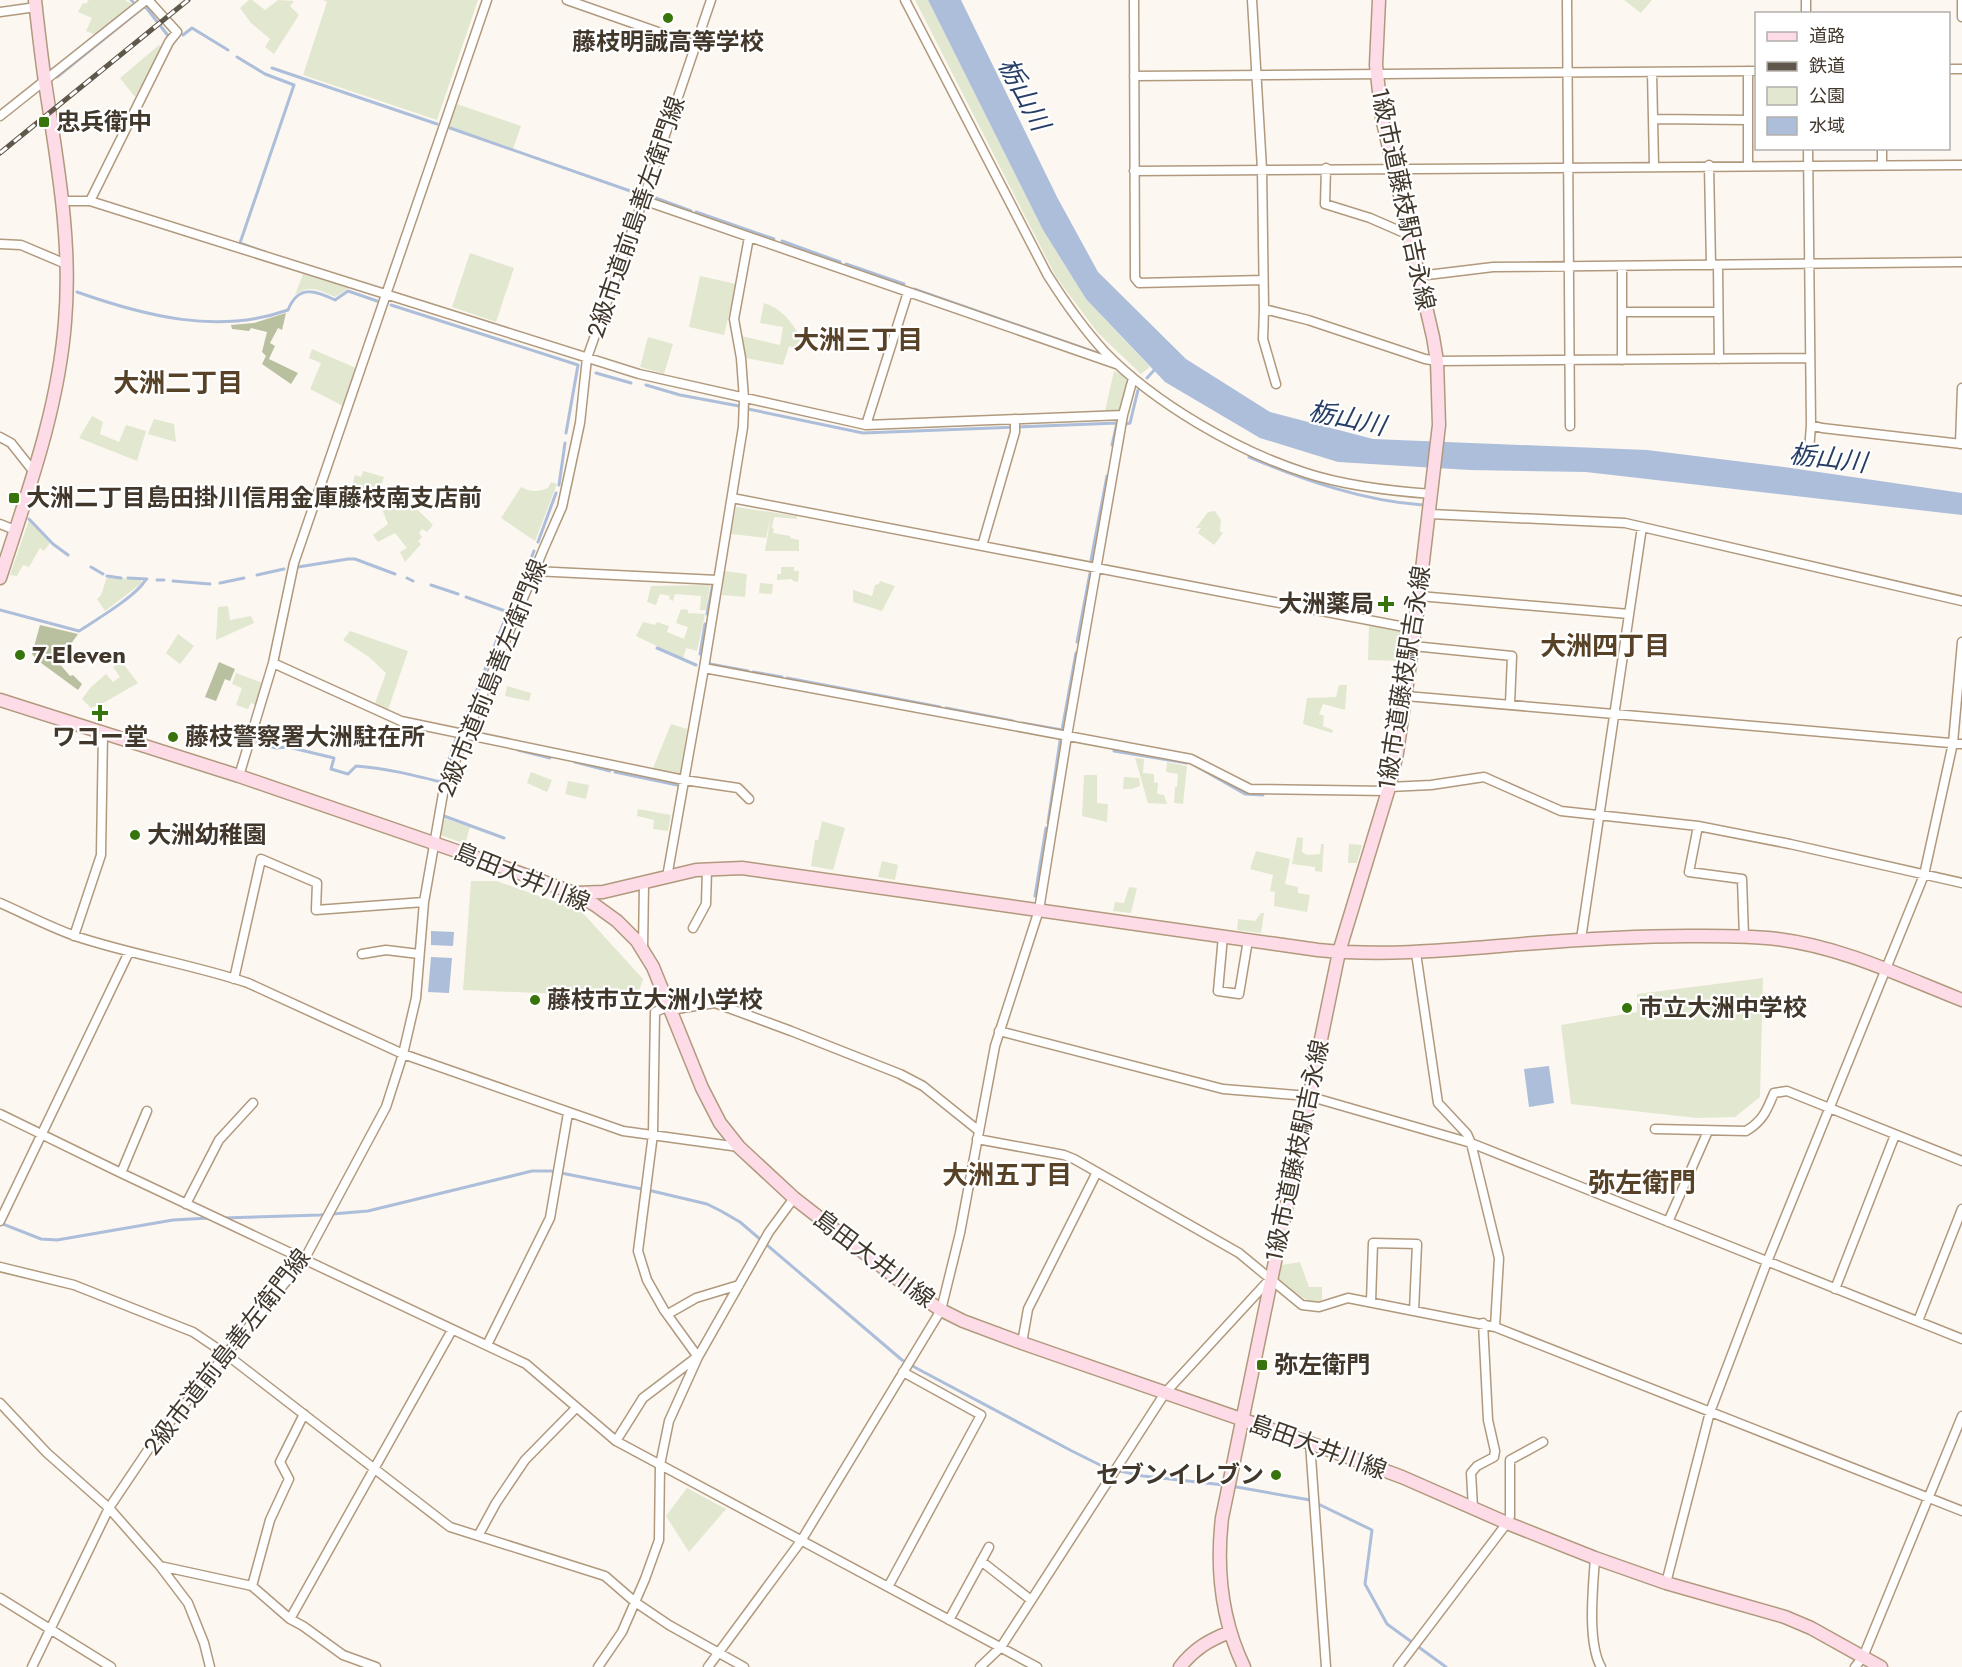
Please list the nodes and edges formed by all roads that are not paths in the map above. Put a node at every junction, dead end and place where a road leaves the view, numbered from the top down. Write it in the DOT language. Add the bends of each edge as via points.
graph roads {
  1 [pos="488,0"];
  2 [pos="567,0"];
  3 [pos="711,0"];
  4 [pos="905,0"];
  5 [pos="1134,0"];
  6 [pos="1252,0"];
  7 [pos="1379,0"];
  8 [pos="1567,0"];
  9 [pos="1962,0"];
  10 [pos="145,2"];
  11 [pos="35,4"];
  12 [pos="0,12"];
  13 [pos="1962,16"];
  14 [pos="695,45"];
  15 [pos="1752,71"];
  16 [pos="1652,72"];
  17 [pos="1377,73"];
  18 [pos="1568,73"];
  19 [pos="1134,76"];
  20 [pos="1257,76"];
  21 [pos="44,80"];
  22 [pos="0,116"];
  23 [pos="1653,119"];
  24 [pos="1748,120"];
  25 [pos="1808,150"];
  26 [pos="1882,150"];
  27 [pos="1808,164"];
  28 [pos="1709,165"];
  29 [pos="1748,165"];
  30 [pos="1882,165"];
  31 [pos="1962,165"];
  32 [pos="1569,166"];
  33 [pos="1654,166"];
  34 [pos="1326,168"];
  35 [pos="1393,168"];
  36 [pos="1262,169"];
  37 [pos="1134,171"];
  38 [pos="643,200"];
  39 [pos="64,201"];
  40 [pos="90,201"];
  41 [pos="1409,235"];
  42 [pos="749,237"];
  43 [pos="0,244"];
  44 [pos="1962,262"];
  45 [pos="1808,263"];
  46 [pos="66,264"];
  47 [pos="1714,265"];
  48 [pos="1622,266"];
  49 [pos="1570,267"];
  50 [pos="1419,276"];
  51 [pos="1263,280"];
  52 [pos="908,292"];
  53 [pos="386,295"];
  54 [pos="1264,309"];
  55 [pos="1622,312"];
  56 [pos="1718,312"];
  57 [pos="587,358"];
  58 [pos="1810,358"];
  59 [pos="1719,359"];
  60 [pos="1571,360"];
  61 [pos="1622,360"];
  62 [pos="1437,361"];
  63 [pos="1119,365"];
  64 [pos="1133,378"];
  65 [pos="1276,384"];
  66 [pos="1962,388"];
  67 [pos="744,399"];
  68 [pos="1123,415"];
  69 [pos="1015,421"];
  70 [pos="866,425"];
  71 [pos="1811,425"];
  72 [pos="1570,426"];
  73 [pos="0,437"];
  74 [pos="1961,444"];
  75 [pos="1809,451"];
  76 [pos="34,472"];
  77 [pos="1432,491"];
  78 [pos="732,498"];
  79 [pos="1430,514"];
  80 [pos="0,524"];
  81 [pos="1642,527"];
  82 [pos="15,530"];
  83 [pos="982,546"];
  84 [pos="1097,569"];
  85 [pos="534,571"];
  86 [pos="0,578"];
  87 [pos="717,580"];
  88 [pos="1419,596"];
  89 [pos="1962,601"];
  90 [pos="1629,614"];
  91 [pos="1416,629"];
  92 [pos="1962,642"];
  93 [pos="1413,646"];
  94 [pos="273,663"];
  95 [pos="704,668"];
  96 [pos="1406,696"];
  97 [pos="0,700"];
  98 [pos="1509,704"];
  99 [pos="1616,714"];
  100 [pos="103,732"];
  101 [pos="466,734"];
  102 [pos="1067,736"];
  103 [pos="1958,743"];
  104 [pos="239,777"];
  105 [pos="684,780"];
  106 [pos="1388,789"];
  107 [pos="749,799"];
  108 [pos="1601,817"];
  109 [pos="1698,826"];
  110 [pos="433,843"];
  111 [pos="707,869"];
  112 [pos="1924,875"];
  113 [pos="667,878"];
  114 [pos="644,883"];
  115 [pos="1962,883"];
  116 [pos="574,893"];
  117 [pos="424,902"];
  118 [pos="0,903"];
  119 [pos="1039,910"];
  120 [pos="693,928"];
  121 [pos="74,936"];
  122 [pos="1223,936"];
  123 [pos="1744,937"];
  124 [pos="1581,939"];
  125 [pos="1248,940"];
  126 [pos="643,951"];
  127 [pos="129,952"];
  128 [pos="1339,952"];
  129 [pos="1416,953"];
  130 [pos="362,954"];
  131 [pos="419,954"];
  132 [pos="1885,968"];
  133 [pos="234,979"];
  134 [pos="1962,1000"];
  135 [pos="669,1008"];
  136 [pos="999,1031"];
  137 [pos="403,1054"];
  138 [pos="1308,1096"];
  139 [pos="253,1103"];
  140 [pos="1829,1109"];
  141 [pos="147,1111"];
  142 [pos="568,1113"];
  143 [pos="0,1114"];
  144 [pos="1655,1129"];
  145 [pos="1708,1131"];
  146 [pos="41,1133"];
  147 [pos="653,1134"];
  148 [pos="978,1135"];
  149 [pos="1895,1135"];
  150 [pos="1471,1143"];
  151 [pos="738,1146"];
  152 [pos="1962,1161"];
  153 [pos="1097,1172"];
  154 [pos="121,1173"];
  155 [pos="794,1198"];
  156 [pos="186,1204"];
  157 [pos="1962,1209"];
  158 [pos="0,1221"];
  159 [pos="1668,1222"];
  160 [pos="304,1260"];
  161 [pos="1767,1262"];
  162 [pos="0,1267"];
  163 [pos="1270,1279"];
  164 [pos="739,1285"];
  165 [pos="1835,1289"];
  166 [pos="1371,1302"];
  167 [pos="941,1310"];
  168 [pos="1414,1311"];
  169 [pos="668,1314"];
  170 [pos="1918,1321"];
  171 [pos="1483,1323"];
  172 [pos="1496,1327"];
  173 [pos="452,1330"];
  174 [pos="1962,1339"];
  175 [pos="1023,1343"];
  176 [pos="487,1345"];
  177 [pos="227,1354"];
  178 [pos="698,1357"];
  179 [pos="904,1369"];
  180 [pos="1166,1393"];
  181 [pos="0,1403"];
  182 [pos="576,1408"];
  183 [pos="1710,1412"];
  184 [pos="304,1414"];
  185 [pos="1962,1416"];
  186 [pos="1241,1419"];
  187 [pos="616,1441"];
  188 [pos="1543,1442"];
  189 [pos="1310,1443"];
  190 [pos="660,1465"];
  191 [pos="374,1468"];
  192 [pos="1930,1498"];
  193 [pos="109,1508"];
  194 [pos="1473,1508"];
  195 [pos="1962,1511"];
  196 [pos="1507,1523"];
  197 [pos="478,1536"];
  198 [pos="801,1541"];
  199 [pos="989,1547"];
  200 [pos="1595,1558"];
  201 [pos="981,1561"];
  202 [pos="160,1566"];
  203 [pos="1666,1583"];
  204 [pos="252,1586"];
  205 [pos="888,1587"];
  206 [pos="0,1598"];
  207 [pos="1031,1600"];
  208 [pos="635,1602"];
  209 [pos="290,1619"];
  210 [pos="949,1620"];
  211 [pos="50,1630"];
  212 [pos="1230,1632"];
  213 [pos="1000,1647"];
  214 [pos="719,1652"];
  215 [pos="1859,1662"];
  216 [pos="357,1664"];
  217 [pos="32,1667"];
  218 [pos="111,1667"];
  219 [pos="210,1667"];
  220 [pos="376,1667"];
  221 [pos="598,1667"];
  222 [pos="708,1667"];
  223 [pos="744,1667"];
  224 [pos="981,1667"];
  225 [pos="1037,1667"];
  226 [pos="1180,1667"];
  227 [pos="1244,1667"];
  228 [pos="1326,1667"];
  229 [pos="1398,1667"];
  230 [pos="1601,1667"];
  231 [pos="1881,1667"];
  1 -- 53 [label="street"];
  2 -- 14 [label="street"];
  3 -- 14 [label="street, 2級市道前島善左衛門線"];
  4 -- 63 [label="street" via="1047,274 1073,314"];
  5 -- 19 [label="street"];
  6 -- 20 [label="street"];
  7 -- 17 [label="street, 1級市道藤枝駅吉永線"];
  8 -- 18 [label="street"];
  9 -- 13 [label="street"];
  10 -- 21 [label="street"];
  10 -- 40 [label="street" via="177,32"];
  11 -- 12 [label="street"];
  11 -- 21 [label="street"];
  14 -- 38 [label="street, 2級市道前島善左衛門線"];
  15 -- 16 [label="street"];
  15 -- 24 [label="street"];
  16 -- 18 [label="street"];
  16 -- 23 [label="street"];
  17 -- 18 [label="street"];
  17 -- 20 [label="street"];
  17 -- 35 [label="street, 1級市道藤枝駅吉永線"];
  18 -- 32 [label="street"];
  19 -- 20 [label="street"];
  19 -- 37 [label="street"];
  20 -- 36 [label="street"];
  21 -- 22 [label="street"];
  21 -- 39 [label="street"];
  23 -- 24 [label="street"];
  23 -- 33 [label="street"];
  24 -- 29 [label="street"];
  25 -- 27 [label="street"];
  26 -- 30 [label="street"];
  27 -- 29 [label="street"];
  27 -- 30 [label="street"];
  27 -- 45 [label="street"];
  28 -- 29 [label="street"];
  28 -- 33 [label="street"];
  28 -- 47 [label="street"];
  30 -- 31 [label="street"];
  32 -- 33 [label="street"];
  32 -- 35 [label="street"];
  32 -- 49 [label="street"];
  34 -- 35 [label="street"];
  34 -- 36 [label="street"];
  34 -- 41 [label="street" via="1325,204"];
  35 -- 41 [label="street, 1級市道藤枝駅吉永線"];
  36 -- 37 [label="street"];
  36 -- 51 [label="street"];
  37 -- 51 [label="street" via="1135,278 1139,283"];
  38 -- 42 [label="street"];
  38 -- 57 [label="street, 2級市道前島善左衛門線"];
  39 -- 40 [label="street"];
  39 -- 46 [label="street"];
  40 -- 53 [label="street"];
  41 -- 50 [label="street, 1級市道藤枝駅吉永線"];
  42 -- 52 [label="street"];
  42 -- 67 [label="street" via="734,319"];
  43 -- 46 [label="street" via="21,245"];
  44 -- 45 [label="street"];
  45 -- 47 [label="street"];
  45 -- 58 [label="street"];
  46 -- 76 [label="street" via="61,359 54,402"];
  47 -- 48 [label="street"];
  47 -- 56 [label="street"];
  48 -- 49 [label="street"];
  48 -- 55 [label="street"];
  49 -- 50 [label="street" via="1493,267"];
  49 -- 60 [label="street"];
  50 -- 62 [label="street, 1級市道藤枝駅吉永線"];
  51 -- 54 [label="street"];
  52 -- 63 [label="street"];
  52 -- 70 [label="street"];
  53 -- 57 [label="street"];
  53 -- 94 [label="street" via="294,563"];
  54 -- 62 [label="street"];
  54 -- 65 [label="street" via="1263,339"];
  55 -- 56 [label="street"];
  55 -- 61 [label="street"];
  56 -- 59 [label="street"];
  57 -- 67 [label="street"];
  57 -- 85 [label="street, 2級市道前島善左衛門線" via="567,490"];
  58 -- 59 [label="street"];
  58 -- 71 [label="street"];
  59 -- 61 [label="street"];
  60 -- 61 [label="street"];
  60 -- 62 [label="street"];
  60 -- 72 [label="street"];
  62 -- 77 [label="street, 1級市道藤枝駅吉永線" via="1439,425"];
  63 -- 64 [label="street"];
  64 -- 68 [label="street"];
  64 -- 77 [label="street" via="1191,419 1246,450 1306,473 1389,490"];
  66 -- 74 [label="street"];
  67 -- 70 [label="street"];
  67 -- 78 [label="street"];
  68 -- 69 [label="street"];
  68 -- 84 [label="street"];
  69 -- 70 [label="street"];
  69 -- 83 [label="street"];
  71 -- 74 [label="street"];
  71 -- 75 [label="street"];
  73 -- 76 [label="street" via="11,442"];
  76 -- 82 [label="street"];
  77 -- 79 [label="street, 1級市道藤枝駅吉永線"];
  78 -- 83 [label="street"];
  78 -- 87 [label="street"];
  79 -- 81 [label="street"];
  79 -- 88 [label="street, 1級市道藤枝駅吉永線"];
  80 -- 82 [label="street"];
  81 -- 89 [label="street"];
  81 -- 90 [label="street"];
  82 -- 86 [label="street"];
  83 -- 84 [label="street"];
  84 -- 91 [label="street"];
  84 -- 102 [label="street"];
  85 -- 87 [label="street"];
  85 -- 101 [label="street, 2級市道前島善左衛門線"];
  87 -- 95 [label="street"];
  88 -- 90 [label="street"];
  88 -- 91 [label="street, 1級市道藤枝駅吉永線"];
  90 -- 99 [label="street"];
  91 -- 93 [label="street, 1級市道藤枝駅吉永線"];
  92 -- 103 [label="street"];
  93 -- 96 [label="street, 1級市道藤枝駅吉永線"];
  93 -- 98 [label="street" via="1512,656"];
  94 -- 101 [label="street" via="401,721"];
  94 -- 104 [label="street"];
  95 -- 102 [label="street"];
  95 -- 105 [label="street"];
  96 -- 98 [label="street"];
  96 -- 106 [label="street, 1級市道藤枝駅吉永線"];
  97 -- 100 [label="street, 島田大井川線"];
  98 -- 99 [label="street"];
  99 -- 103 [label="street"];
  99 -- 108 [label="street"];
  100 -- 104 [label="street, 島田大井川線"];
  100 -- 121 [label="street" via="101,855"];
  101 -- 105 [label="street"];
  101 -- 110 [label="street, 2級市道前島善左衛門線" via="444,788"];
  102 -- 106 [label="street" via="1191,759 1250,789"];
  102 -- 119 [label="street"];
  103 -- 112 [label="street"];
  104 -- 110 [label="street, 島田大井川線"];
  105 -- 107 [label="street" via="738,788"];
  105 -- 113 [label="street"];
  106 -- 108 [label="street" via="1484,777 1561,811"];
  106 -- 128 [label="street, 1級市道藤枝駅吉永線"];
  108 -- 109 [label="street"];
  108 -- 124 [label="street"];
  109 -- 112 [label="street"];
  109 -- 123 [label="street" via="1689,873 1742,879"];
  110 -- 116 [label="street, 島田大井川線"];
  110 -- 117 [label="street, 2級市道前島善左衛門線"];
  111 -- 113 [label="street"];
  111 -- 119 [label="street" via="742,868"];
  111 -- 120 [label="street" via="706,904"];
  112 -- 115 [label="street"];
  112 -- 132 [label="street"];
  113 -- 114 [label="street"];
  114 -- 116 [label="street" via="603,892"];
  114 -- 126 [label="street"];
  116 -- 126 [label="street, 島田大井川線" via="616,921"];
  117 -- 131 [label="street, 2級市道前島善左衛門線"];
  117 -- 133 [label="street" via="316,910 317,883 261,859"];
  118 -- 121 [label="street"];
  119 -- 122 [label="street"];
  119 -- 136 [label="street"];
  121 -- 127 [label="street"];
  122 -- 125 [label="street"];
  122 -- 125 [label="street" via="1218,991 1239,994"];
  123 -- 124 [label="street"];
  123 -- 132 [label="street" via="1831,949"];
  124 -- 129 [label="street"];
  125 -- 128 [label="street"];
  126 -- 135 [label="street, 島田大井川線"];
  127 -- 133 [label="street"];
  127 -- 146 [label="street"];
  128 -- 129 [label="street"];
  128 -- 138 [label="street, 1級市道藤枝駅吉永線"];
  129 -- 150 [label="street" via="1438,1103"];
  130 -- 131 [label="street" via="386,950"];
  131 -- 137 [label="street, 2級市道前島善左衛門線" via="416,998"];
  132 -- 134 [label="street"];
  132 -- 140 [label="street"];
  133 -- 137 [label="street"];
  135 -- 147 [label="street" via="655,1012"];
  135 -- 148 [label="street" via="715,1003 900,1074"];
  135 -- 151 [label="street, 島田大井川線" via="702,1088 720,1123"];
  136 -- 138 [label="street" via="1223,1089"];
  136 -- 148 [label="street"];
  137 -- 142 [label="street"];
  137 -- 160 [label="street, 2級市道前島善左衛門線" via="386,1107"];
  138 -- 150 [label="street"];
  138 -- 163 [label="street, 1級市道藤枝駅吉永線"];
  139 -- 156 [label="street" via="219,1140"];
  140 -- 145 [label="street" via="1787,1091 1774,1093 1757,1125 1746,1131"];
  140 -- 149 [label="street"];
  140 -- 161 [label="street"];
  141 -- 154 [label="street"];
  142 -- 147 [label="street" via="623,1131"];
  142 -- 176 [label="street" via="549,1218"];
  143 -- 146 [label="street"];
  144 -- 145 [label="street"];
  145 -- 159 [label="street"];
  146 -- 154 [label="street"];
  146 -- 158 [label="street"];
  147 -- 151 [label="street"];
  147 -- 169 [label="street" via="638,1251 647,1280"];
  148 -- 153 [label="street" via="1064,1155"];
  148 -- 167 [label="street"];
  149 -- 152 [label="street"];
  149 -- 165 [label="street"];
  150 -- 159 [label="street"];
  150 -- 172 [label="street" via="1499,1258"];
  151 -- 155 [label="street, 島田大井川線"];
  153 -- 163 [label="street" via="1239,1253"];
  153 -- 175 [label="street" via="1028,1309"];
  154 -- 156 [label="street"];
  155 -- 164 [label="street"];
  155 -- 167 [label="street, 島田大井川線"];
  156 -- 160 [label="street"];
  157 -- 170 [label="street"];
  159 -- 161 [label="street"];
  160 -- 173 [label="street"];
  160 -- 177 [label="street, 2級市道前島善左衛門線"];
  161 -- 165 [label="street"];
  161 -- 183 [label="street"];
  162 -- 177 [label="street" via="75,1285 193,1332"];
  163 -- 166 [label="street" via="1302,1305 1319,1307 1348,1298"];
  163 -- 180 [label="street"];
  163 -- 186 [label="street, 1級市道藤枝駅吉永線"];
  164 -- 169 [label="street" via="696,1298"];
  164 -- 178 [label="street"];
  165 -- 170 [label="street"];
  166 -- 168 [label="street"];
  166 -- 168 [label="street" via="1373,1243 1417,1244"];
  167 -- 175 [label="street, 島田大井川線"];
  167 -- 179 [label="street"];
  168 -- 171 [label="street"];
  169 -- 178 [label="street"];
  170 -- 174 [label="street"];
  171 -- 172 [label="street"];
  171 -- 194 [label="street" via="1488,1420 1496,1451 1494,1457 1472,1473"];
  172 -- 183 [label="street"];
  173 -- 176 [label="street"];
  173 -- 191 [label="street"];
  175 -- 180 [label="street, 島田大井川線"];
  176 -- 182 [label="street" via="526,1364"];
  177 -- 184 [label="street"];
  177 -- 193 [label="street, 2級市道前島善左衛門線" via="154,1441"];
  178 -- 187 [label="street" via="643,1398"];
  178 -- 190 [label="street" via="669,1420"];
  179 -- 198 [label="street"];
  179 -- 205 [label="street" via="981,1415"];
  180 -- 186 [label="street, 島田大井川線"];
  180 -- 207 [label="street"];
  181 -- 193 [label="street" via="47,1453"];
  182 -- 187 [label="street"];
  182 -- 197 [label="street" via="525,1460"];
  183 -- 192 [label="street"];
  183 -- 203 [label="street"];
  184 -- 191 [label="street"];
  184 -- 204 [label="street" via="280,1462 289,1479 270,1520"];
  185 -- 192 [label="street"];
  186 -- 189 [label="street, 島田大井川線"];
  186 -- 212 [label="street, 1級市道藤枝駅吉永線" via="1219,1542 1220,1590"];
  187 -- 190 [label="street"];
  188 -- 196 [label="street" via="1510,1460"];
  189 -- 194 [label="street, 島田大井川線"];
  189 -- 228 [label="street"];
  190 -- 198 [label="street"];
  190 -- 208 [label="street" via="659,1540"];
  191 -- 197 [label="street" via="450,1527"];
  191 -- 209 [label="street"];
  192 -- 195 [label="street"];
  192 -- 215 [label="street"];
  193 -- 202 [label="street"];
  193 -- 211 [label="street, 2級市道前島善左衛門線"];
  194 -- 196 [label="street, 島田大井川線"];
  196 -- 200 [label="street, 島田大井川線"];
  196 -- 229 [label="street"];
  197 -- 208 [label="street" via="605,1576"];
  198 -- 205 [label="street"];
  198 -- 214 [label="street"];
  199 -- 201 [label="street"];
  200 -- 203 [label="street, 島田大井川線"];
  200 -- 230 [label="street" via="1594,1646"];
  201 -- 207 [label="street"];
  201 -- 210 [label="street"];
  202 -- 204 [label="street"];
  202 -- 219 [label="street" via="188,1603"];
  203 -- 215 [label="street, 島田大井川線" via="1785,1617 1810,1628"];
  204 -- 209 [label="street"];
  205 -- 210 [label="street"];
  206 -- 211 [label="street"];
  207 -- 213 [label="street"];
  208 -- 214 [label="street"];
  208 -- 221 [label="street" via="622,1632"];
  209 -- 216 [label="street"];
  210 -- 213 [label="street"];
  211 -- 217 [label="street, 2級市道前島善左衛門線"];
  211 -- 218 [label="street"];
  212 -- 226 [label="street" via="1205,1642"];
  212 -- 227 [label="street, 1級市道藤枝駅吉永線"];
  213 -- 224 [label="street"];
  213 -- 225 [label="street"];
  214 -- 222 [label="street"];
  214 -- 223 [label="street"];
  215 -- 231 [label="street, 島田大井川線"];
  216 -- 220 [label="street"];
}
